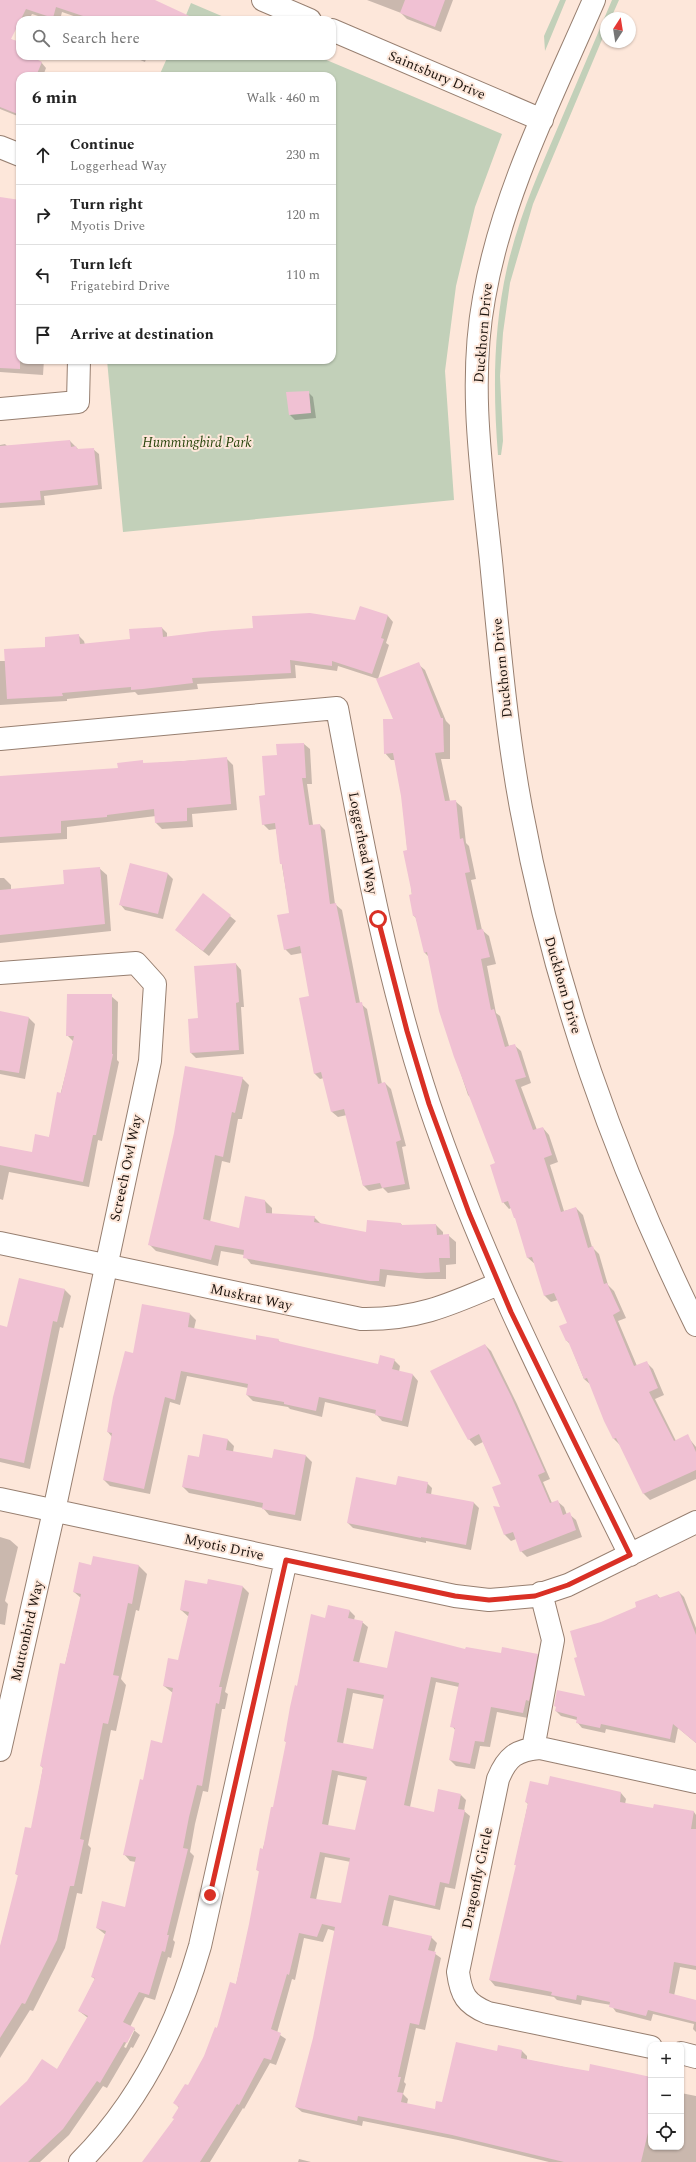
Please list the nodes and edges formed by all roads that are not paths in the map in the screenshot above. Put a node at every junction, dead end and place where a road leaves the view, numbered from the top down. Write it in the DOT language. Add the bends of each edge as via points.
graph roads {
  1 [pos="263,0"];
  2 [pos="594,0"];
  3 [pos="301,16"];
  4 [pos="336,32"];
  5 [pos="542,120"];
  6 [pos="0,147"];
  7 [pos="16,153"];
  8 [pos="79,364"];
  9 [pos="0,409"];
  10 [pos="0,740"];
  11 [pos="0,973"];
  12 [pos="0,1243"];
  13 [pos="106,1267"];
  14 [pos="498,1284"];
  15 [pos="696,1325"];
  16 [pos="0,1499"];
  17 [pos="54,1511"];
  18 [pos="696,1522"];
  19 [pos="630,1555"];
  20 [pos="286,1560"];
  21 [pos="541,1593"];
  22 [pos="533,1748"];
  23 [pos="0,1750"];
  24 [pos="696,1782"];
  25 [pos="648,2046"];
  26 [pos="684,2054"];
  27 [pos="696,2057"];
  28 [pos="80,2162"];
  1 -- 3 [label="street"];
  2 -- 5 [label="street, Duckhorn Drive"];
  4 -- 5 [label="street, Saintsbury Drive"];
  5 -- 15 [label="street, Duckhorn Drive" via="507,207 490,264 477,362 478,422 504,696 524,823 544,917 567,1003 585,1060 637,1200"];
  6 -- 7 [label="street"];
  8 -- 9 [label="street" via="78,402"];
  10 -- 14 [label="street, Loggerhead Way" via="337,708 378,919 407,1031 437,1126"];
  11 -- 13 [label="street, Screech Owl Way" via="136,963 155,984 150,1061"];
  12 -- 13 [label="street, Muskrat Way"];
  13 -- 14 [label="street, Muskrat Way" via="361,1319 384,1320 420,1315"];
  13 -- 17 [label="street, Screech Owl Way"];
  14 -- 19 [label="street, Loggerhead Way"];
  16 -- 17 [label="street, Myotis Drive"];
  17 -- 20 [label="street, Myotis Drive"];
  17 -- 23 [label="street, Muttonbird Way"];
  18 -- 19 [label="street, Myotis Drive"];
  19 -- 21 [label="street, Myotis Drive" via="568,1585"];
  20 -- 21 [label="street, Myotis Drive" via="455,1596 489,1600 512,1599"];
  20 -- 28 [label="street" via="200,1946 189,1982 168,2034 151,2067 109,2129"];
  21 -- 22 [label="street" via="553,1640"];
  22 -- 24 [label="street, Dragonfly Circle"];
  22 -- 25 [label="street, Dragonfly Circle" via="524,1749 511,1757 504,1764 498,1779 458,1972 460,1987 474,2007 488,2013"];
  26 -- 27 [label="street"];
}
